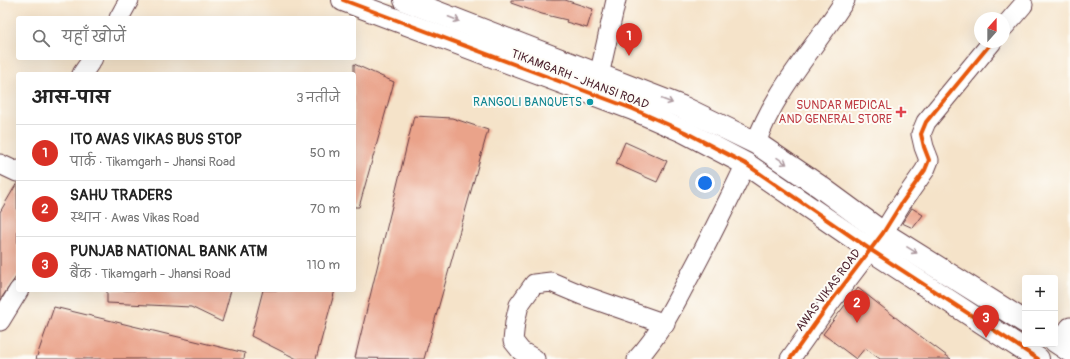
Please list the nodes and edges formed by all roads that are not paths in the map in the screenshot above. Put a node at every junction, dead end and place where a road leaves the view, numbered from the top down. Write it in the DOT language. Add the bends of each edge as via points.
graph roads {
  1 [pos="129,0"];
  2 [pos="343,0"];
  3 [pos="404,0"];
  4 [pos="616,0"];
  5 [pos="845,0"];
  6 [pos="1023,5"];
  7 [pos="120,16"];
  8 [pos="1010,21"];
  9 [pos="987,48"];
  10 [pos="92,60"];
  11 [pos="83,72"];
  12 [pos="597,85"];
  13 [pos="756,143"];
  14 [pos="746,164"];
  15 [pos="883,233"];
  16 [pos="870,250"];
  17 [pos="18,292"];
  18 [pos="1022,320"];
  19 [pos="0,321"];
  20 [pos="665,324"];
  21 [pos="535,359"];
  22 [pos="637,359"];
  23 [pos="790,359"];
  24 [pos="1038,359"];
  1 -- 7 [label="street"];
  2 -- 12 [label="street, TIKAMGARH - JHANSI ROAD"];
  3 -- 12 [label="street, one-way"];
  4 -- 12 [label="street"];
  5 -- 13 [label="street" via="774,102"];
  6 -- 8 [label="street"];
  9 -- 15 [label="street, AWAS VIKAS ROAD" via="926,122 921,134 930,160"];
  10 -- 11 [label="street"];
  12 -- 13 [label="street, one-way" via="682,107"];
  12 -- 14 [label="street, TIKAMGARH - JHANSI ROAD" via="633,109 685,132"];
  13 -- 15 [label="street, one-way"];
  14 -- 16 [label="street, TIKAMGARH - JHANSI ROAD"];
  14 -- 20 [label="street"];
  15 -- 16 [label="street, AWAS VIKAS ROAD"];
  15 -- 18 [label="street, one-way"];
  16 -- 23 [label="street, AWAS VIKAS ROAD"];
  16 -- 24 [label="street, TIKAMGARH - JHANSI ROAD"];
  17 -- 19 [label="street"];
  20 -- 21 [label="street" via="551,282 534,284 519,305 514,341 521,351"];
  20 -- 22 [label="street"];
}
